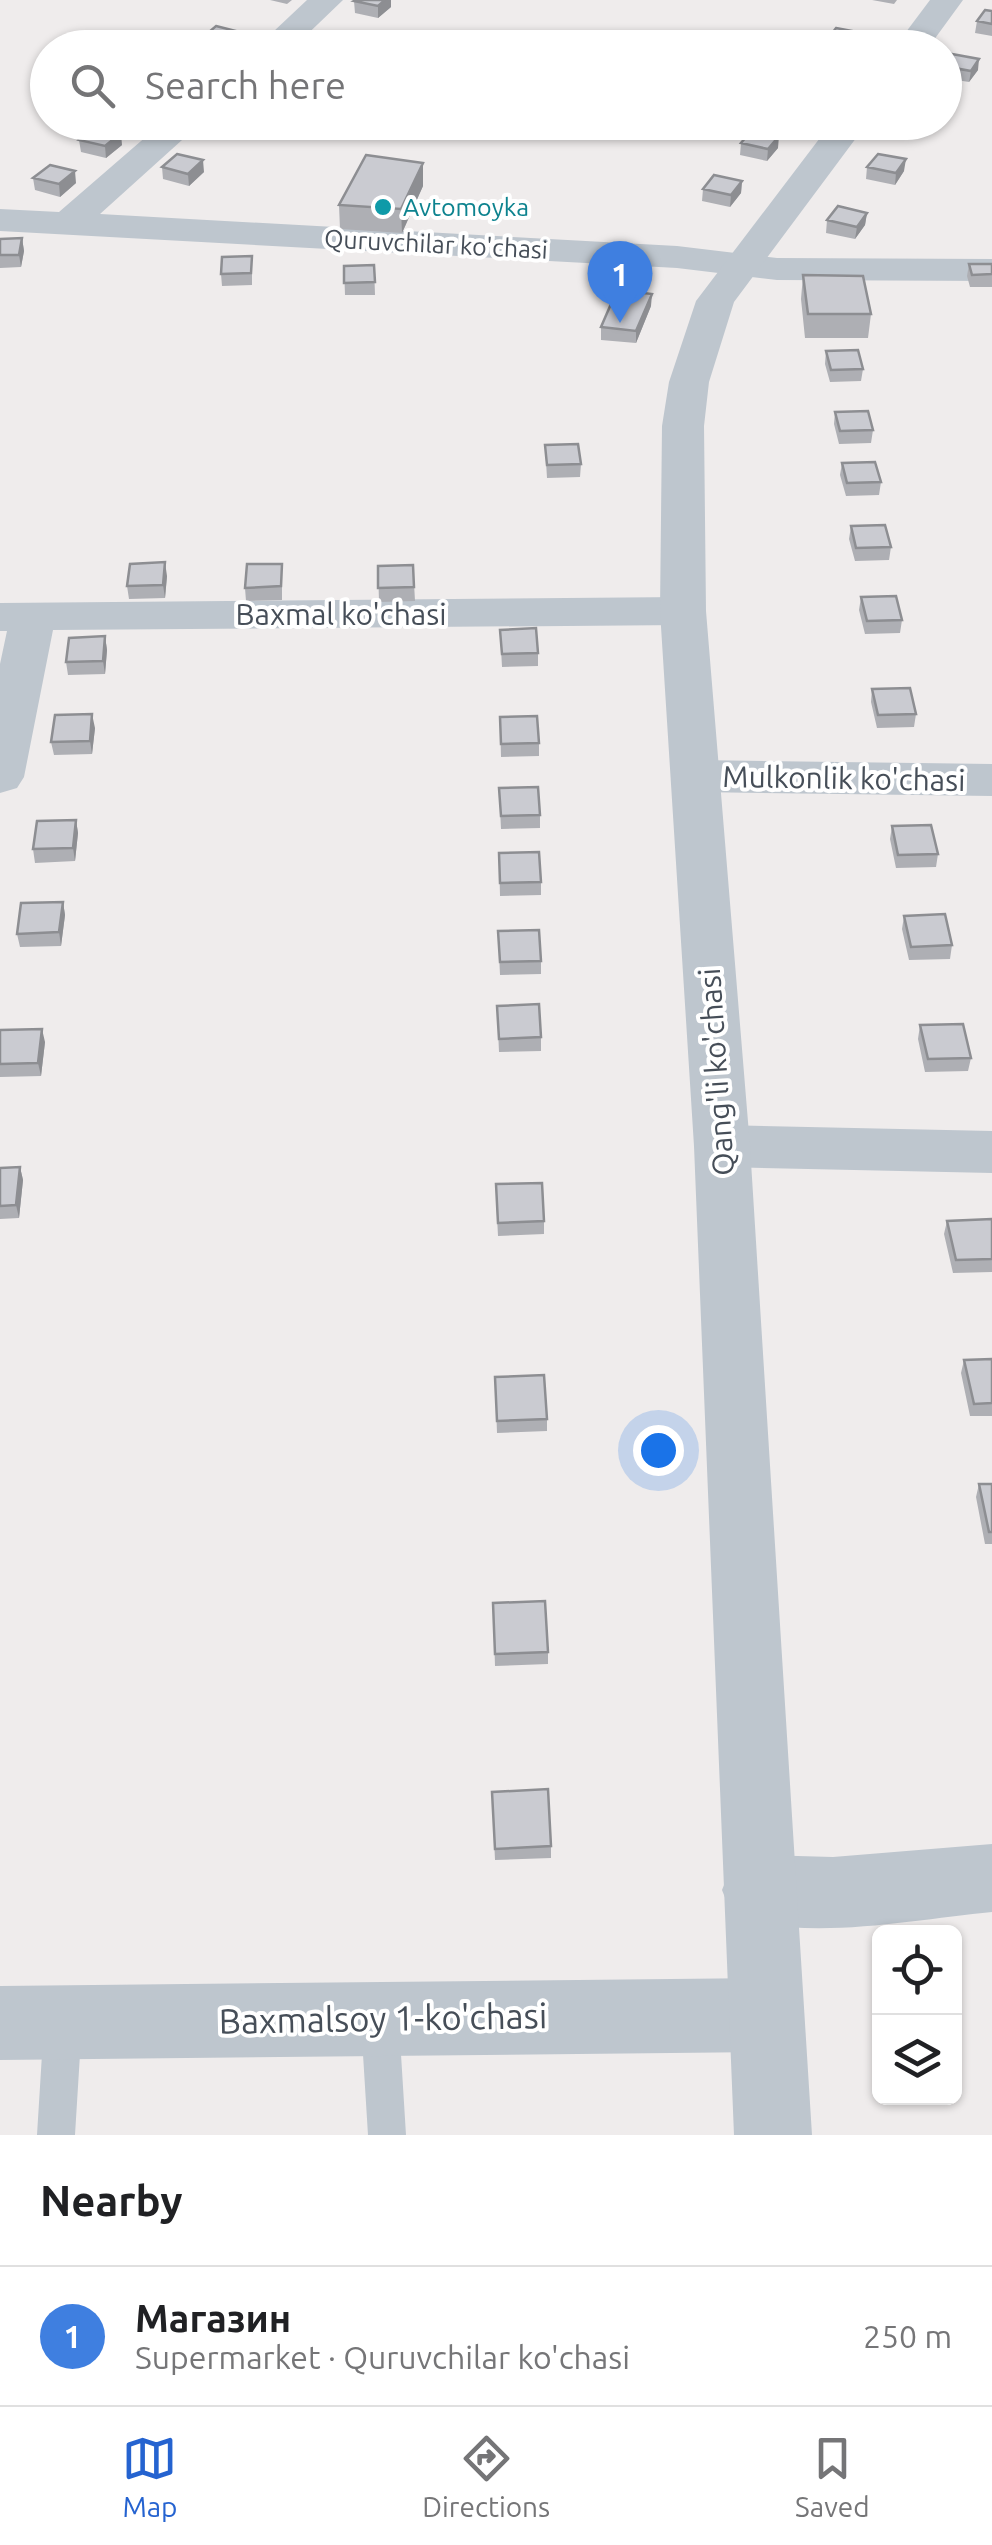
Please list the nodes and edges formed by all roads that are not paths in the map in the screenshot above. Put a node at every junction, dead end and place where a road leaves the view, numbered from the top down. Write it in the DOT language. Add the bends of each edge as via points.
graph roads {
  1 [pos="327,0"];
  2 [pos="948,0"];
  3 [pos="293,30"];
  4 [pos="924,30"];
  5 [pos="163,140"];
  6 [pos="837,140"];
  7 [pos="0,220"];
  8 [pos="66,225"];
  9 [pos="738,266"];
  10 [pos="992,270"];
  11 [pos="683,611"];
  12 [pos="16,617"];
  13 [pos="696,776"];
  14 [pos="0,777"];
  15 [pos="992,780"];
  16 [pos="722,1146"];
  17 [pos="992,1152"];
  18 [pos="992,1878"];
  19 [pos="758,1890"];
  20 [pos="766,2015"];
  21 [pos="380,2018"];
  22 [pos="32,2023"];
  23 [pos="56,2135"];
  24 [pos="387,2135"];
  25 [pos="773,2135"];
  1 -- 3 [label="street"];
  2 -- 4 [label="street"];
  5 -- 8 [label="street"];
  6 -- 9 [label="street, Qang'li ko'chasi"];
  7 -- 8 [label="street, Quruvchilar ko'chasi"];
  8 -- 9 [label="street, Quruvchilar ko'chasi" via="678,257"];
  9 -- 10 [label="street, Quruvchilar ko'chasi"];
  9 -- 11 [label="street, Qang'li ko'chasi" via="715,301 690,382 680,514"];
  11 -- 12 [label="street, Baхmal ko'chasi"];
  11 -- 13 [label="street, Qang'li ko'chasi"];
  12 -- 14 [label="street"];
  13 -- 15 [label="street, Mulkonlik ko'chasi"];
  13 -- 16 [label="street, Qang'li ko'chasi"];
  16 -- 17 [label="street"];
  16 -- 19 [label="street, Qang'li ko'chasi"];
  18 -- 19 [label="street" via="833,1892"];
  19 -- 20 [label="street, Qang'li ko'chasi"];
  20 -- 21 [label="street, Baxmalsoy 1-ko'chasi"];
  20 -- 25 [label="street, Qang'li ko'chasi"];
  21 -- 22 [label="street, Baxmalsoy 1-ko'chasi"];
  21 -- 24 [label="lane"];
  22 -- 23 [label="lane"];
}
